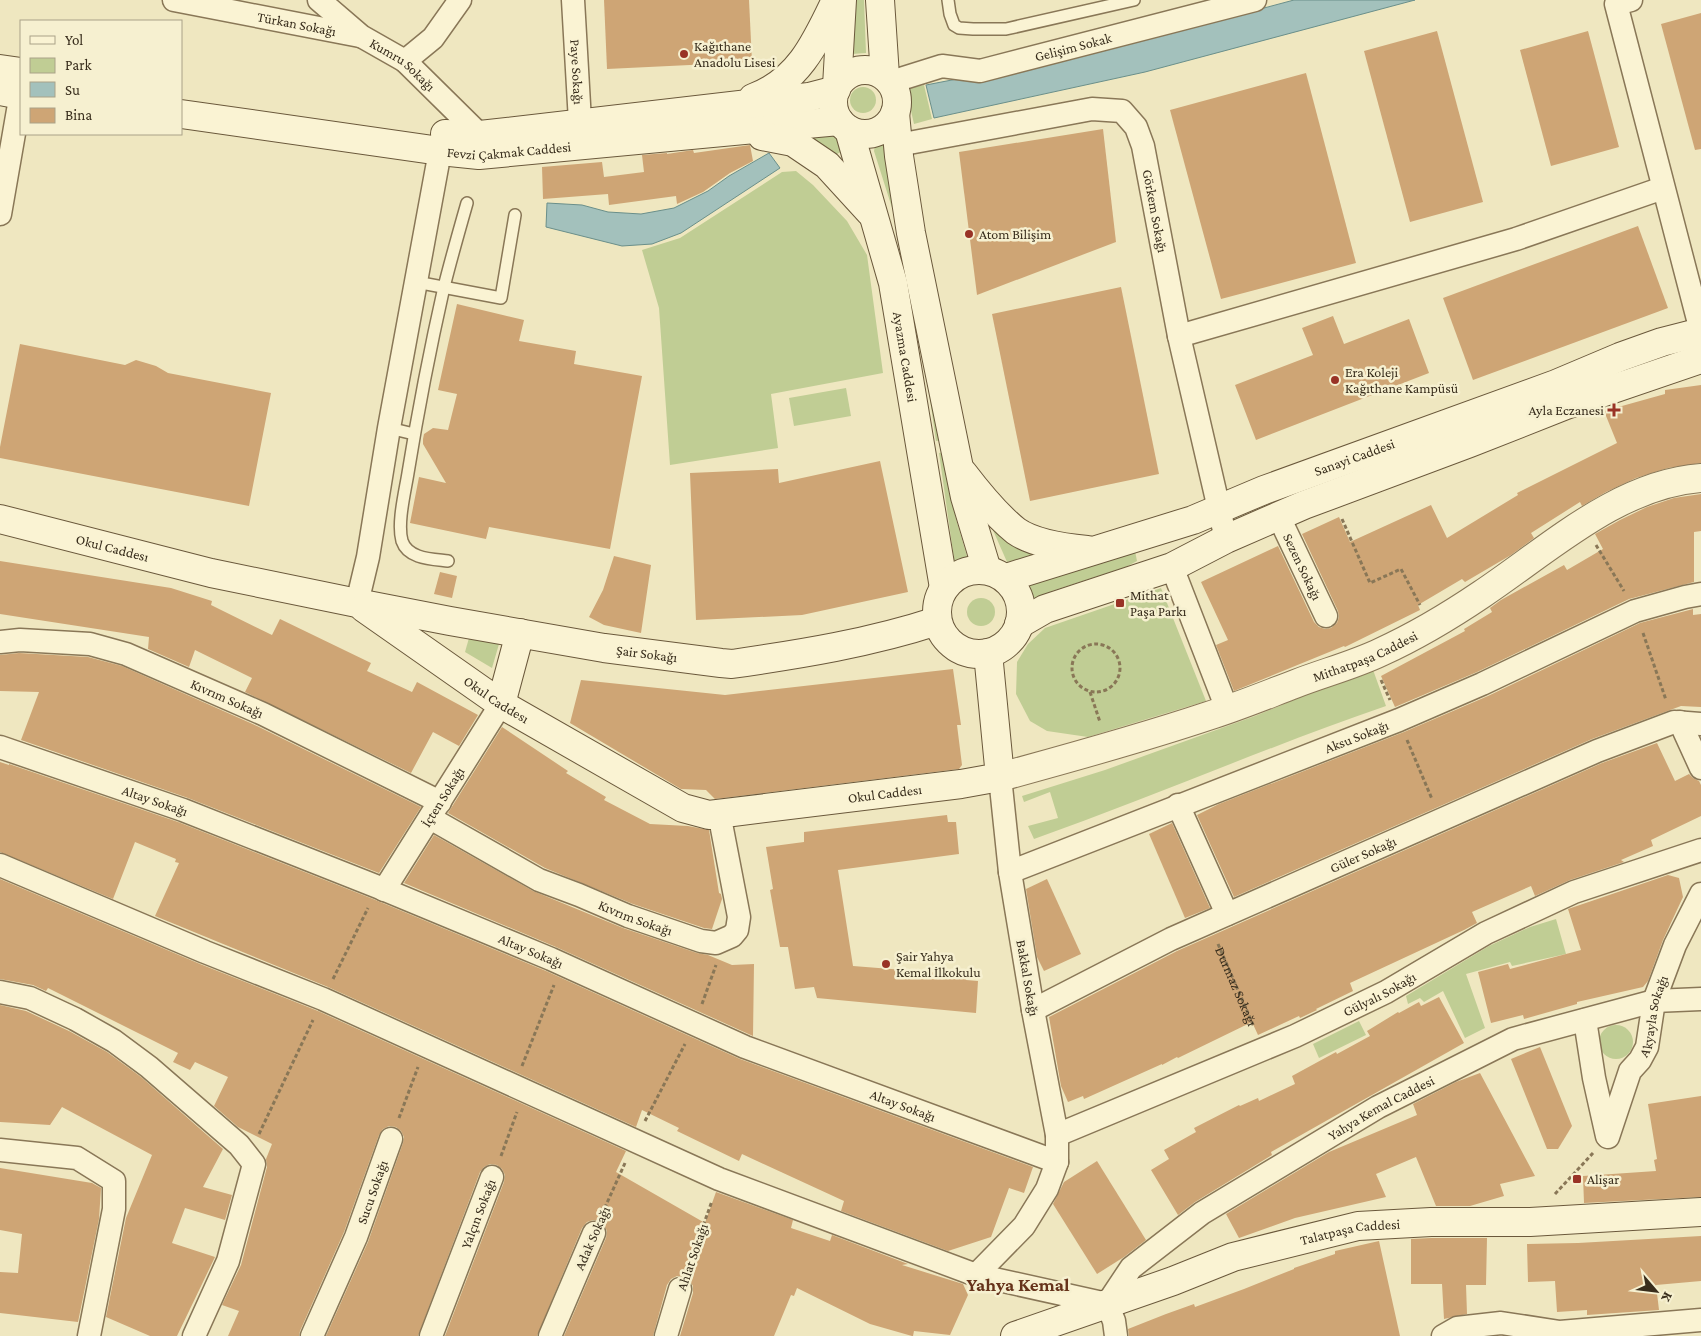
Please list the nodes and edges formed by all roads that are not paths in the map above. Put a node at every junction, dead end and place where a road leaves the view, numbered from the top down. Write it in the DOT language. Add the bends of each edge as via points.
graph roads {
  1 [pos="174,0"];
  2 [pos="319,0"];
  3 [pos="460,0"];
  4 [pos="573,0"];
  5 [pos="836,0"];
  6 [pos="842,0"];
  7 [pos="880,0"];
  8 [pos="948,0"];
  9 [pos="1134,0"];
  10 [pos="1255,0"];
  11 [pos="1631,0"];
  12 [pos="361,36"];
  13 [pos="406,61"];
  14 [pos="0,69"];
  15 [pos="20,72"];
  16 [pos="888,79"];
  17 [pos="836,88"];
  18 [pos="0,91"];
  19 [pos="20,94"];
  20 [pos="182,95"];
  21 [pos="20,100"];
  22 [pos="895,113"];
  23 [pos="182,114"];
  24 [pos="733,118"];
  25 [pos="844,126"];
  26 [pos="480,135"];
  27 [pos="581,135"];
  28 [pos="442,142"];
  29 [pos="898,145"];
  30 [pos="1663,188"];
  31 [pos="467,203"];
  32 [pos="0,214"];
  33 [pos="515,215"];
  34 [pos="875,218"];
  35 [pos="416,282"];
  36 [pos="444,287"];
  37 [pos="1697,295"];
  38 [pos="1701,331"];
  39 [pos="1179,336"];
  40 [pos="1701,359"];
  41 [pos="389,428"];
  42 [pos="414,434"];
  43 [pos="959,468"];
  44 [pos="1701,478"];
  45 [pos="1218,510"];
  46 [pos="1279,516"];
  47 [pos="0,519"];
  48 [pos="1226,539"];
  49 [pos="1093,551"];
  50 [pos="448,562"];
  51 [pos="1172,566"];
  52 [pos="996,574"];
  53 [pos="944,588"];
  54 [pos="1701,594"];
  55 [pos="357,603"];
  56 [pos="1326,616"];
  57 [pos="938,622"];
  58 [pos="1019,624"];
  59 [pos="520,633"];
  60 [pos="0,642"];
  61 [pos="988,653"];
  62 [pos="501,704"];
  63 [pos="1227,709"];
  64 [pos="1690,723"];
  65 [pos="0,747"];
  66 [pos="1701,768"];
  67 [pos="1000,777"];
  68 [pos="1178,806"];
  69 [pos="435,810"];
  70 [pos="719,814"];
  71 [pos="1701,850"];
  72 [pos="0,865"];
  73 [pos="1010,872"];
  74 [pos="381,888"];
  75 [pos="1701,894"];
  76 [pos="1218,918"];
  77 [pos="0,992"];
  78 [pos="1701,999"];
  79 [pos="1654,1001"];
  80 [pos="1033,1010"];
  81 [pos="1585,1020"];
  82 [pos="1057,1135"];
  83 [pos="391,1139"];
  84 [pos="0,1150"];
  85 [pos="1057,1162"];
  86 [pos="492,1177"];
  87 [pos="1701,1212"];
  88 [pos="594,1233"];
  89 [pos="976,1275"];
  90 [pos="680,1289"];
  91 [pos="1106,1304"];
  92 [pos="1701,1320"];
  93 [pos="89,1336"];
  94 [pos="194,1336"];
  95 [pos="312,1336"];
  96 [pos="431,1336"];
  97 [pos="550,1336"];
  98 [pos="666,1336"];
  99 [pos="1015,1336"];
  100 [pos="1116,1336"];
  101 [pos="1443,1336"];
  1 -- 12 [label="street, Türkan Sokağı"];
  2 -- 12 [label="street, Kumru Sokağı"];
  3 -- 13 [label="street" via="433,38"];
  4 -- 27 [label="street, Paye Sokağı"];
  5 -- 24 [label="main road" via="804,61 783,83"];
  6 -- 17 [label="main road"];
  7 -- 16 [label="main road, Ayazma Caddesi"];
  8 -- 9 [label="lane" via="954,25 960,28 1006,29"];
  10 -- 16 [label="street, Gelişim Sokak" via="980,71 942,66"];
  11 -- 30 [label="street" via="1616,4"];
  12 -- 13 [label="street, Kumru Sokağı"];
  13 -- 26 [label="street, Kumru Sokağı"];
  14 -- 15 [label="main road"];
  16 -- 17 [label="main road" via="875,71 864,70 844,77"];
  16 -- 22 [label="main road, Ayazma Caddesi" via="897,97"];
  17 -- 24 [label="main road, Fevzi Çakmak Caddesi"];
  17 -- 25 [label="main road" via="833,104 836,117"];
  18 -- 19 [label="main road"];
  20 -- 28 [label="main road, Fevzi Çakmak Caddesi"];
  21 -- 32 [label="street"];
  22 -- 25 [label="main road" via="881,130 870,134 859,134"];
  22 -- 29 [label="main road, Ayazma Caddesi"];
  23 -- 28 [label="main road, Fevzi Çakmak Caddesi"];
  24 -- 25 [label="main road, Fevzi Çakmak Caddesi"];
  24 -- 27 [label="main road, Fevzi Çakmak Caddesi"];
  24 -- 34 [label="main road" via="793,142 827,165"];
  25 -- 34 [label="main road, Ayazma Caddesi"];
  26 -- 27 [label="main road, Fevzi Çakmak Caddesi"];
  26 -- 28 [label="main road, Fevzi Çakmak Caddesi"];
  27 -- 28 [label="main road, Fevzi Çakmak Caddesi" via="480,155"];
  28 -- 35 [label="street"];
  29 -- 39 [label="street, Görkem Sokağı" via="1092,109 1122,110 1136,127 1143,146"];
  29 -- 43 [label="main road, Ayazma Caddesi" via="911,233"];
  30 -- 37 [label="street"];
  30 -- 39 [label="street" via="1516,239"];
  31 -- 36 [label="lane"];
  33 -- 36 [label="lane" via="501,298"];
  34 -- 53 [label="main road, Ayazma Caddesi" via="893,283"];
  35 -- 36 [label="lane"];
  35 -- 41 [label="street"];
  36 -- 42 [label="lane"];
  37 -- 38 [label="street"];
  38 -- 45 [label="main road, Sanayi Caddesi" via="1620,357"];
  39 -- 45 [label="street, Görkem Sokağı"];
  40 -- 46 [label="main road, Sanayi Caddesi" via="1566,405"];
  41 -- 42 [label="lane"];
  41 -- 55 [label="street" via="368,558"];
  42 -- 50 [label="lane" via="402,516 402,542 414,555"];
  43 -- 49 [label="main road" via="1017,532 1041,542"];
  43 -- 52 [label="main road, Ayazma Caddesi" via="965,498"];
  44 -- 63 [label="main road, Mithatpaşa Caddesi" via="1641,492 1618,504 1583,523 1481,595 1370,657"];
  45 -- 48 [label="street, Görkem Sokağı"];
  45 -- 49 [label="main road, Sanayi Caddesi"];
  46 -- 48 [label="main road, Sanayi Caddesi"];
  46 -- 56 [label="street, Sezen Sokağı"];
  47 -- 55 [label="main road, Okul Caddesı" via="211,573"];
  48 -- 51 [label="main road, Sanayi Caddesi"];
  49 -- 52 [label="main road, Sanayi Caddesi"];
  51 -- 58 [label="main road, Sanayi Caddesi" via="1045,609"];
  51 -- 63 [label="street"];
  52 -- 53 [label="main road" via="972,569 952,579"];
  52 -- 58 [label="main road" via="1014,588 1020,599 1022,612"];
  53 -- 57 [label="main road" via="938,598"];
  54 -- 68 [label="street, Aksu Sokağı" via="1635,611 1482,684"];
  55 -- 59 [label="main road, Şair Sokağı"];
  55 -- 62 [label="main road, Okul Caddesı"];
  57 -- 59 [label="main road, Şair Sokağı" via="815,652 732,664 604,648"];
  57 -- 61 [label="main road" via="941,632 956,648 977,654"];
  58 -- 61 [label="main road" via="1013,638 1002,648"];
  59 -- 62 [label="main road"];
  60 -- 69 [label="street, Kıvrım Sokağı" via="81,644 126,654 263,714"];
  61 -- 67 [label="main road, Bakkal Sokağı"];
  62 -- 69 [label="street, İçten Sokağı"];
  62 -- 70 [label="main road, Okul Caddesı" via="683,808 709,815"];
  63 -- 67 [label="main road, Mithatpaşa Caddesi" via="1109,747"];
  64 -- 66 [label="street"];
  64 -- 76 [label="street, Güler Sokağı" via="1674,722 1597,751"];
  65 -- 74 [label="street, Altay Sokağı" via="183,810"];
  67 -- 70 [label="main road, Okul Caddesı"];
  67 -- 73 [label="street, Bakkal Sokağı"];
  68 -- 73 [label="street, Aksu Sokağı"];
  68 -- 76 [label="street"];
  69 -- 70 [label="street, Kıvrım Sokağı" via="539,880 628,916 700,941 716,943 732,936 737,930 739,917"];
  69 -- 74 [label="street, İçten Sokağı"];
  71 -- 82 [label="street, Gülyalı Sokağı" via="1574,892 1486,933 1386,992 1295,1036"];
  72 -- 89 [label="street" via="323,999 719,1179"];
  73 -- 80 [label="street, Bakkal Sokağı"];
  74 -- 85 [label="street, Altay Sokağı" via="562,964 745,1048"];
  75 -- 79 [label="street, Akyayla Sokağı" via="1675,945"];
  76 -- 80 [label="street, Güler Sokağı"];
  77 -- 94 [label="street" via="30,998 114,1041 240,1145 254,1164 228,1261"];
  78 -- 79 [label="street, Yahya Kemal Caddesi"];
  79 -- 81 [label="street, Yahya Kemal Caddesi"];
  79 -- 81 [label="street, Akyayla Sokağı" via="1647,1047 1630,1071 1608,1137"];
  80 -- 82 [label="street, Bakkal Sokağı"];
  81 -- 91 [label="street, Yahya Kemal Caddesi" via="1513,1040 1378,1107 1202,1213 1131,1268"];
  82 -- 85 [label="street, Bakkal Sokağı"];
  83 -- 95 [label="street, Sucu Sokağı" via="356,1238"];
  84 -- 93 [label="street" via="77,1158 114,1181 114,1210"];
  85 -- 89 [label="street, Bakkal Sokağı" via="1047,1189 1024,1226"];
  86 -- 96 [label="street, Yalçın Sokağı"];
  87 -- 91 [label="main road, Talatpaşa Caddesi" via="1530,1222 1358,1226 1233,1257"];
  88 -- 97 [label="street, Adak Sokağı"];
  89 -- 91 [label="street"];
  90 -- 98 [label="street, Ahlat Sokağı"];
  91 -- 99 [label="main road, Talatpaşa Caddesi"];
  91 -- 100 [label="street" via="1114,1321"];
  92 -- 101 [label="street" via="1560,1332 1501,1323 1457,1328"];
}
